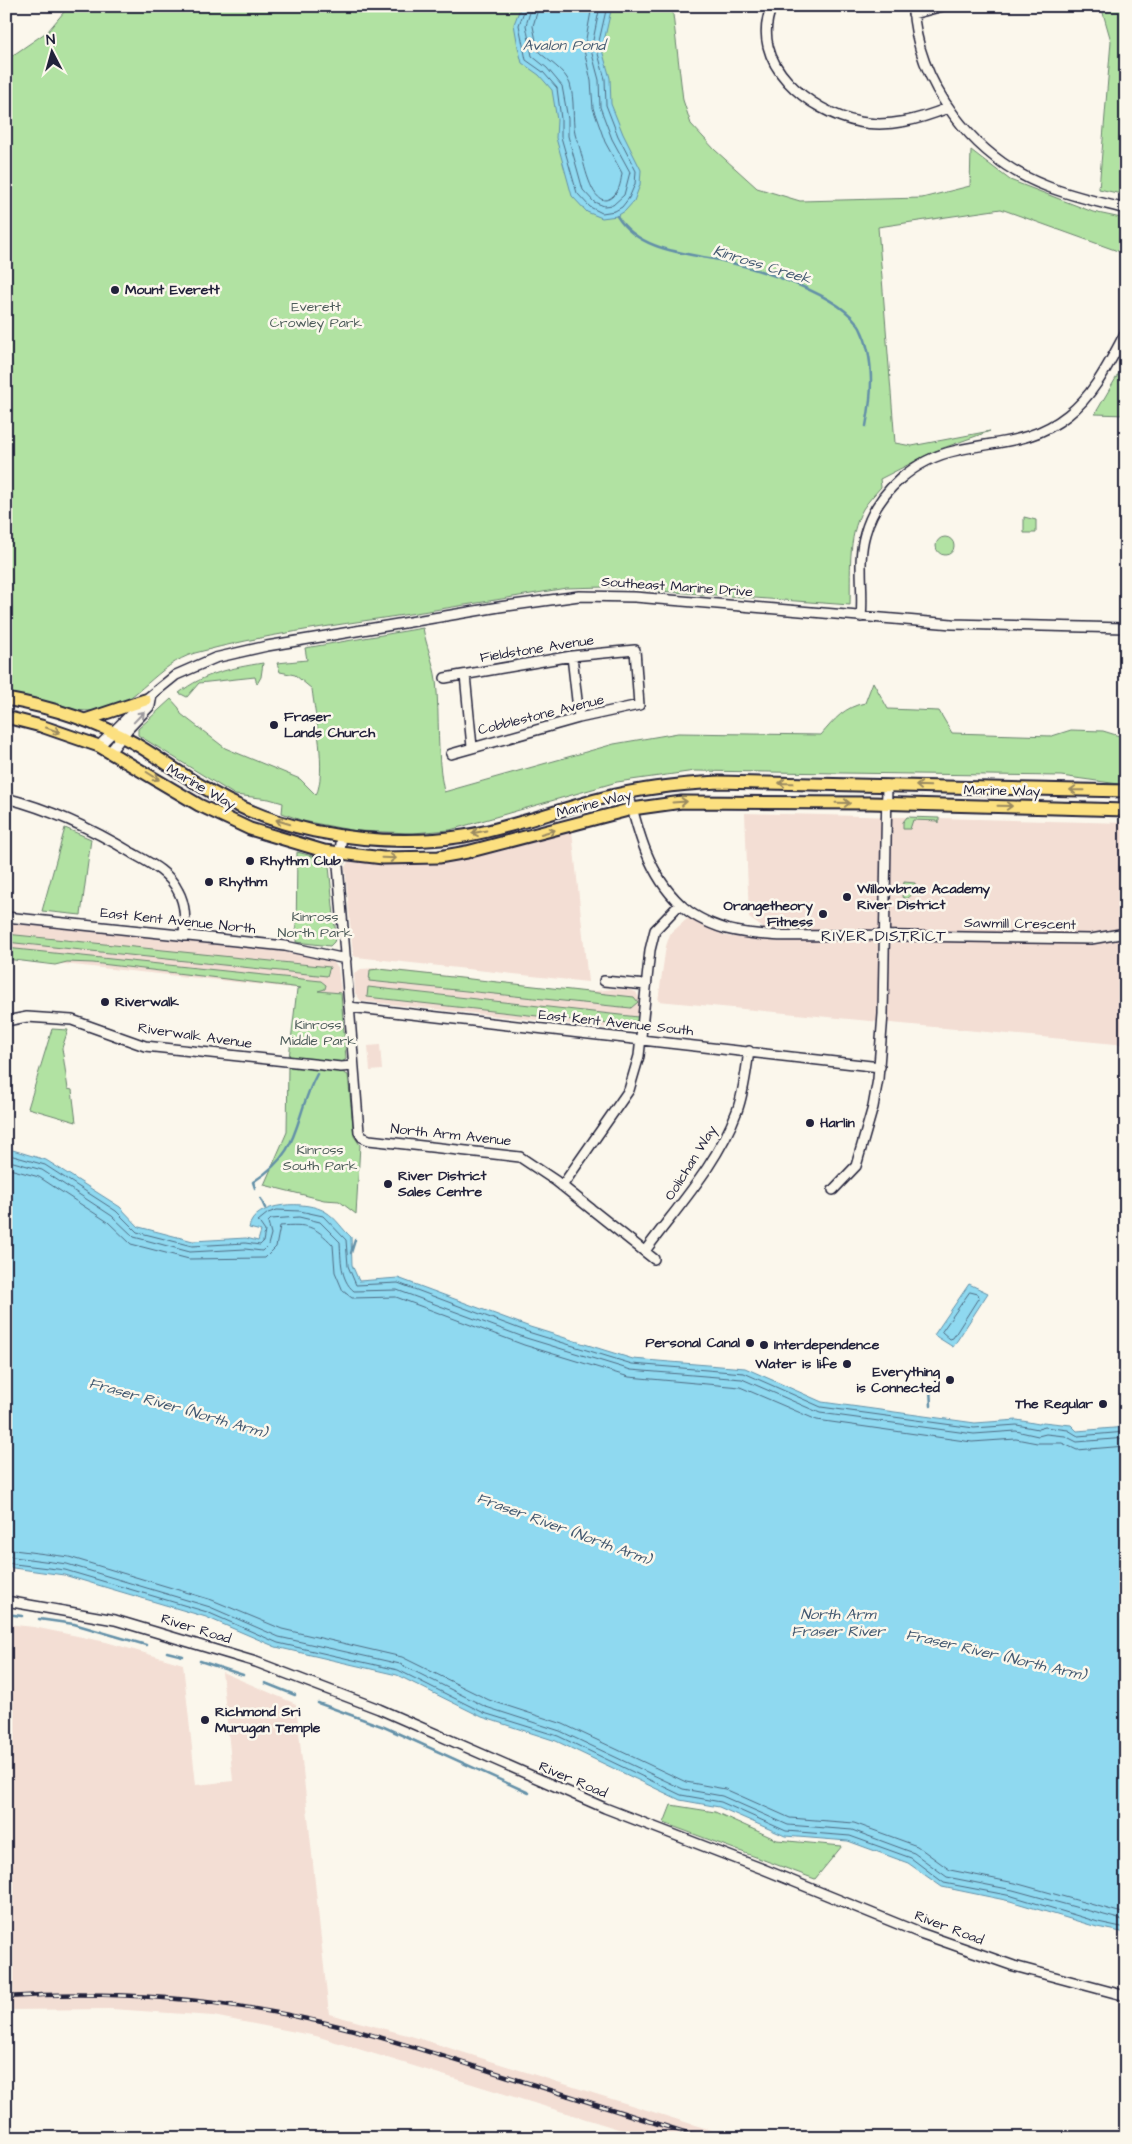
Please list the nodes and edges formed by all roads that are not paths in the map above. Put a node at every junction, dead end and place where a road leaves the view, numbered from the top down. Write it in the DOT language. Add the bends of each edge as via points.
graph roads {
  1 [pos="772,6"];
  2 [pos="943,6"];
  3 [pos="913,10"];
  4 [pos="948,108"];
  5 [pos="1126,209"];
  6 [pos="1126,332"];
  7 [pos="861,617"];
  8 [pos="1126,628"];
  9 [pos="572,656"];
  10 [pos="465,675"];
  11 [pos="445,678"];
  12 [pos="148,697"];
  13 [pos="6,699"];
  14 [pos="639,705"];
  15 [pos="6,717"];
  16 [pos="579,718"];
  17 [pos="84,720"];
  18 [pos="116,734"];
  19 [pos="99,746"];
  20 [pos="472,747"];
  21 [pos="110,752"];
  22 [pos="451,754"];
  23 [pos="887,785"];
  24 [pos="1126,790"];
  25 [pos="628,792"];
  26 [pos="6,798"];
  27 [pos="886,804"];
  28 [pos="632,809"];
  29 [pos="1126,810"];
  30 [pos="342,836"];
  31 [pos="340,854"];
  32 [pos="680,904"];
  33 [pos="6,917"];
  34 [pos="1126,933"];
  35 [pos="184,936"];
  36 [pos="884,936"];
  37 [pos="346,959"];
  38 [pos="604,981"];
  39 [pos="646,985"];
  40 [pos="348,1007"];
  41 [pos="6,1021"];
  42 [pos="641,1040"];
  43 [pos="750,1051"];
  44 [pos="353,1066"];
  45 [pos="880,1067"];
  46 [pos="562,1186"];
  47 [pos="833,1190"];
  48 [pos="645,1251"];
  49 [pos="654,1259"];
  50 [pos="6,1601"];
  51 [pos="1126,1996"];
  1 -- 4 [label="street" via="767,33 770,51 791,86 808,101 859,122 885,124 912,121"];
  2 -- 3 [label="street"];
  3 -- 4 [label="street" via="929,74"];
  4 -- 5 [label="street" via="993,156 1020,174 1062,192"];
  6 -- 7 [label="street" via="1094,387 1068,416 1022,439 938,456 907,473 893,485 876,509 865,534 861,560"];
  7 -- 8 [label="street, Southeast Marine Drive" via="952,624"];
  7 -- 12 [label="street, Southeast Marine Drive" via="635,597 579,596 236,652 185,669"];
  9 -- 10 [label="street, Fieldstone Avenue"];
  9 -- 14 [label="street, Fieldstone Avenue" via="634,650"];
  9 -- 16 [label="street"];
  10 -- 11 [label="street, Fieldstone Avenue"];
  10 -- 20 [label="street"];
  12 -- 17 [label="main road"];
  12 -- 18 [label="street, Southeast Marine Drive"];
  13 -- 17 [label="main road"];
  14 -- 16 [label="street, Cobblestone Avenue"];
  15 -- 19 [label="main road, one-way"];
  16 -- 20 [label="street, Cobblestone Avenue"];
  17 -- 18 [label="main road"];
  18 -- 19 [label="street, Southeast Marine Drive"];
  18 -- 21 [label="street, Southeast Marine Drive"];
  30 -- 18 [label="main road, Marine Way, one-way" via="280,822 251,811 199,785"];
  19 -- 21 [label="main road, Marine Way"];
  20 -- 22 [label="street, Cobblestone Avenue"];
  21 -- 31 [label="main road, Marine Way, one-way" via="221,816 279,840"];
  24 -- 23 [label="main road, Marine Way, one-way"];
  23 -- 25 [label="main road, Marine Way, one-way" via="718,782"];
  23 -- 27 [label="street"];
  25 -- 28 [label="street"];
  25 -- 30 [label="main road, Marine Way, one-way" via="465,836 432,840"];
  26 -- 35 [label="street" via="76,821 161,870 181,896"];
  28 -- 27 [label="main road, Marine Way, one-way" via="711,801"];
  27 -- 29 [label="main road, Marine Way, one-way"];
  27 -- 36 [label="street"];
  31 -- 28 [label="main road, Marine Way, one-way" via="409,858 458,854"];
  28 -- 32 [label="street" via="653,868"];
  30 -- 31 [label="street"];
  31 -- 37 [label="street" via="338,865"];
  32 -- 36 [label="street, Sawmill Crescent" via="710,923 745,932"];
  32 -- 39 [label="street" via="655,930"];
  33 -- 35 [label="street, East Kent Avenue North"];
  34 -- 36 [label="street, Sawmill Crescent" via="1090,940"];
  35 -- 37 [label="street, East Kent Avenue North" via="291,947"];
  36 -- 45 [label="street"];
  37 -- 40 [label="street"];
  38 -- 39 [label="street"];
  39 -- 42 [label="street"];
  40 -- 42 [label="street, East Kent Avenue South"];
  40 -- 44 [label="street"];
  41 -- 44 [label="street, Riverwalk Avenue" via="49,1017 91,1025 145,1046"];
  42 -- 43 [label="street, East Kent Avenue South"];
  42 -- 46 [label="street" via="638,1066 629,1090"];
  43 -- 45 [label="street, East Kent Avenue South"];
  43 -- 48 [label="street, Oolichan Way" via="737,1110 724,1141 690,1194"];
  44 -- 46 [label="street, North Arm Avenue" via="362,1137 520,1157"];
  45 -- 47 [label="street" via="873,1107 856,1166"];
  46 -- 48 [label="street, North Arm Avenue"];
  48 -- 49 [label="street, North Arm Avenue"];
  50 -- 51 [label="street, River Road" via="115,1620 256,1662 380,1709 605,1808 920,1933 1014,1966"];
}
